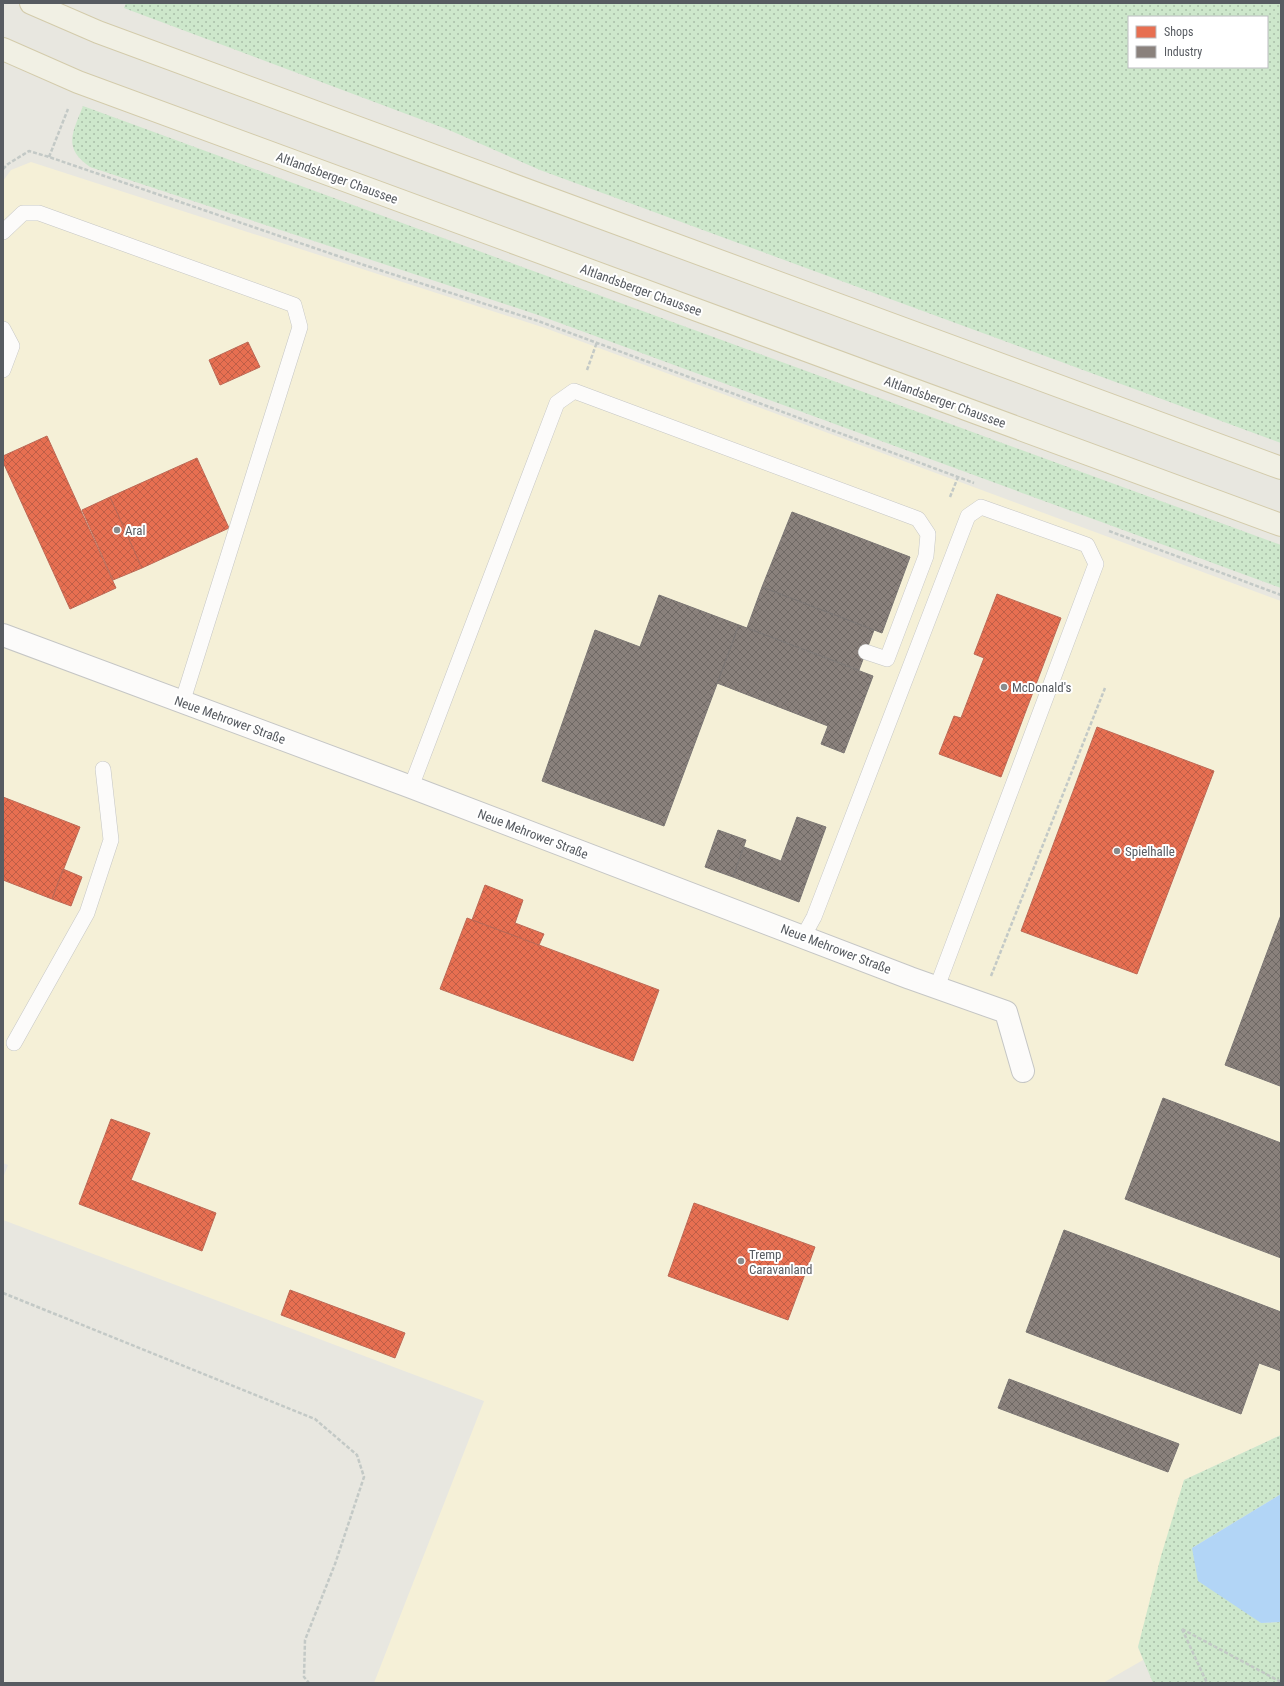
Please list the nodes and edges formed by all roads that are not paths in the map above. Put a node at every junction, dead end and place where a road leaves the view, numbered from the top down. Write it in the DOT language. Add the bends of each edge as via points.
graph roads {
  1 [pos="31,3"];
  2 [pos="3,49"];
  3 [pos="3,232"];
  4 [pos="3,329"];
  5 [pos="3,370"];
  6 [pos="1281,468"];
  7 [pos="1281,525"];
  8 [pos="3,635"];
  9 [pos="866,652"];
  10 [pos="182,703"];
  11 [pos="102,770"];
  12 [pos="411,787"];
  13 [pos="804,937"];
  14 [pos="937,987"];
  15 [pos="14,1043"];
  16 [pos="1023,1071"];
  1 -- 6 [label="main road" via="113,37"];
  2 -- 7 [label="main road, Altlandsberger Chaussee" via="78,82"];
  3 -- 10 [label="lane" via="23,213 39,213 294,305 300,328"];
  4 -- 5 [label="lane" via="12,346"];
  8 -- 10 [label="street, Neue Mehrower Straße"];
  9 -- 12 [label="lane" via="887,659 926,556 928,534 918,519 574,391 557,403"];
  10 -- 12 [label="street, Neue Mehrower Straße"];
  11 -- 15 [label="lane" via="111,840 90,906"];
  12 -- 13 [label="street, Neue Mehrower Straße"];
  13 -- 14 [label="street, Neue Mehrower Straße"];
  13 -- 14 [label="lane" via="814,917 968,516 981,507 1087,545 1096,564"];
  14 -- 16 [label="street, Neue Mehrower Straße" via="1006,1012"];
}
